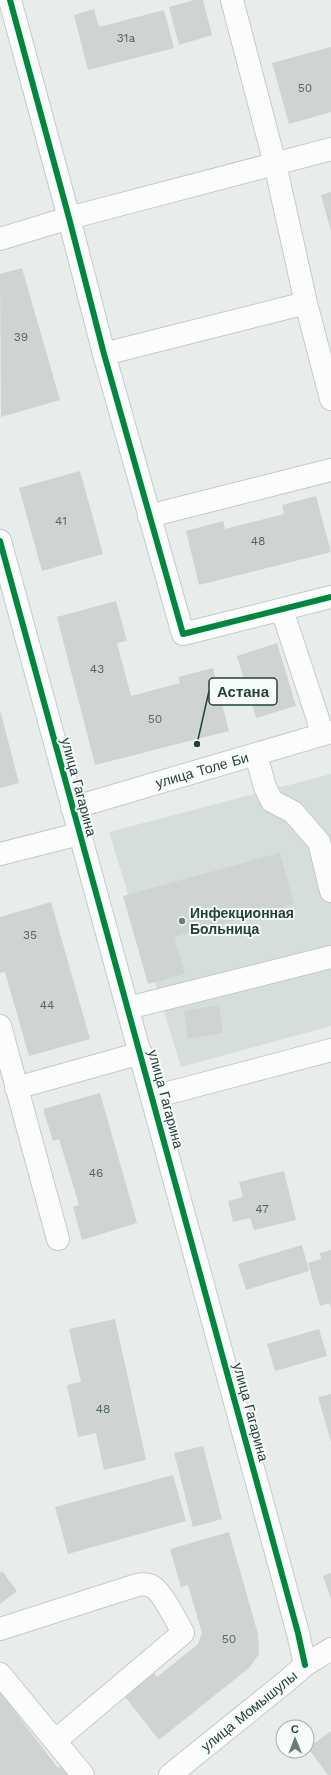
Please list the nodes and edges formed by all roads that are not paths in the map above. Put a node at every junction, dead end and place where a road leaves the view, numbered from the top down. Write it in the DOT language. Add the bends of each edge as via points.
graph roads {
  1 [pos="10,0"];
  2 [pos="232,0"];
  3 [pos="331,149"];
  4 [pos="275,164"];
  5 [pos="69,218"];
  6 [pos="0,239"];
  7 [pos="306,302"];
  8 [pos="104,354"];
  9 [pos="331,399"];
  10 [pos="331,470"];
  11 [pos="149,516"];
  12 [pos="0,541"];
  13 [pos="331,597"];
  14 [pos="282,610"];
  15 [pos="326,733"];
  16 [pos="256,755"];
  17 [pos="72,808"];
  18 [pos="79,834"];
  19 [pos="0,854"];
  20 [pos="331,891"];
  21 [pos="331,957"];
  22 [pos="128,1008"];
  23 [pos="0,1028"];
  24 [pos="331,1050"];
  25 [pos="141,1053"];
  26 [pos="16,1088"];
  27 [pos="153,1097"];
  28 [pos="58,1239"];
  29 [pos="0,1629"];
  30 [pos="331,1649"];
  31 [pos="305,1665"];
  32 [pos="0,1674"];
  33 [pos="56,1741"];
  34 [pos="83,1775"];
  35 [pos="170,1775"];
  1 -- 5 [label="street"];
  2 -- 4 [label="street"];
  3 -- 4 [label="street"];
  4 -- 5 [label="street"];
  4 -- 7 [label="street"];
  5 -- 6 [label="street"];
  5 -- 8 [label="street"];
  7 -- 8 [label="street"];
  7 -- 9 [label="street"];
  8 -- 11 [label="street"];
  10 -- 11 [label="street"];
  11 -- 14 [label="street" via="183,634"];
  12 -- 17 [label="street, улица Гагарина"];
  13 -- 14 [label="street"];
  14 -- 15 [label="street"];
  15 -- 16 [label="street, улица Толе Би"];
  16 -- 17 [label="street, улица Толе Би"];
  16 -- 20 [label="street" via="265,788 272,801 293,812 319,842"];
  17 -- 18 [label="street, улица Гагарина"];
  18 -- 19 [label="street"];
  18 -- 22 [label="street, улица Гагарина"];
  21 -- 22 [label="street"];
  22 -- 25 [label="street, улица Гагарина"];
  23 -- 26 [label="street"];
  24 -- 27 [label="street"];
  25 -- 26 [label="street"];
  25 -- 27 [label="street, улица Гагарина"];
  26 -- 28 [label="street"];
  27 -- 31 [label="street, улица Гагарина"];
  29 -- 33 [label="street" via="146,1584 153,1586 159,1593 183,1633"];
  30 -- 31 [label="street, улица Момышулы"];
  31 -- 35 [label="street, улица Момышулы"];
  32 -- 33 [label="street"];
  33 -- 34 [label="street"];
}
